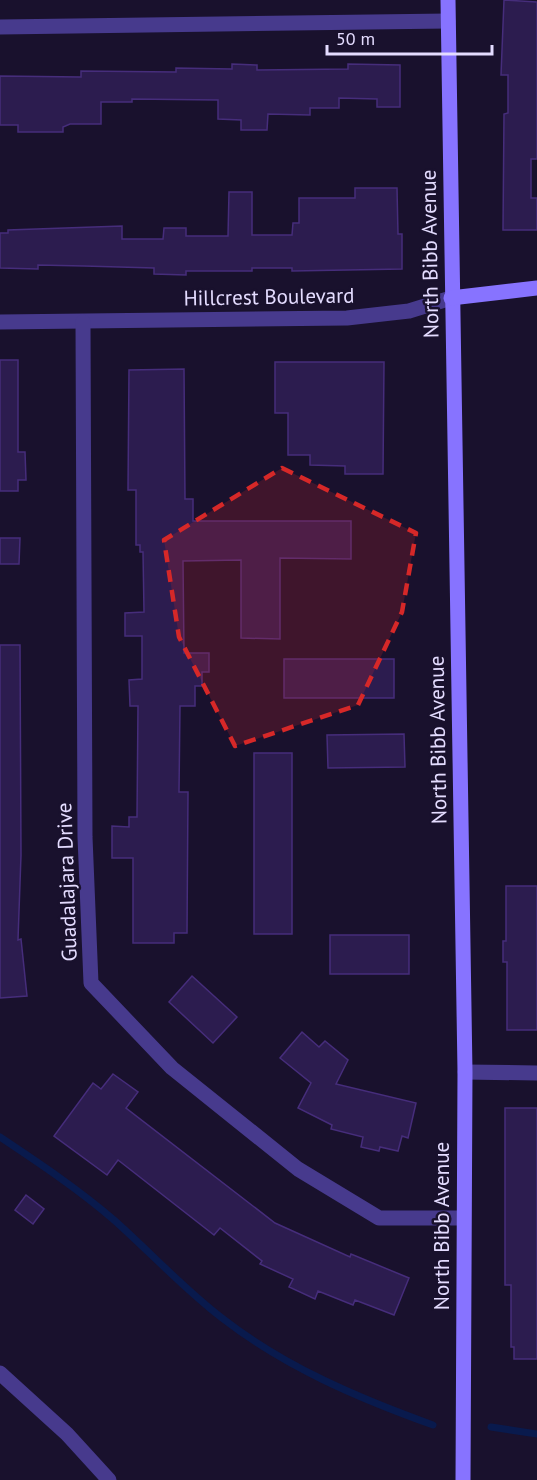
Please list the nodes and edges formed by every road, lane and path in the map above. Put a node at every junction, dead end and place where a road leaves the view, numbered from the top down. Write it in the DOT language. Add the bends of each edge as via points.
graph roads {
  1 [pos="448,0"];
  2 [pos="448,21"];
  3 [pos="0,27"];
  4 [pos="537,288"];
  5 [pos="451,298"];
  6 [pos="0,322"];
  7 [pos="83,322"];
  8 [pos="465,1072"];
  9 [pos="537,1073"];
  10 [pos="463,1218"];
  11 [pos="0,1373"];
  12 [pos="109,1480"];
  13 [pos="463,1480"];
  1 -- 2 [label="main road, North Bibb Avenue"];
  2 -- 3 [label="street"];
  2 -- 5 [label="main road, North Bibb Avenue"];
  4 -- 5 [label="main road, Hillcrest Boulevard"];
  5 -- 7 [label="street, Hillcrest Boulevard" via="409,311 347,318"];
  5 -- 8 [label="main road, North Bibb Avenue"];
  6 -- 7 [label="street, Hillcrest Boulevard"];
  7 -- 10 [label="street, Guadalajara Drive" via="85,837 91,983 172,1068 298,1169 379,1218"];
  8 -- 9 [label="street"];
  8 -- 10 [label="main road, North Bibb Avenue"];
  10 -- 13 [label="main road, North Bibb Avenue"];
  11 -- 12 [label="street" via="67,1434"];
}
